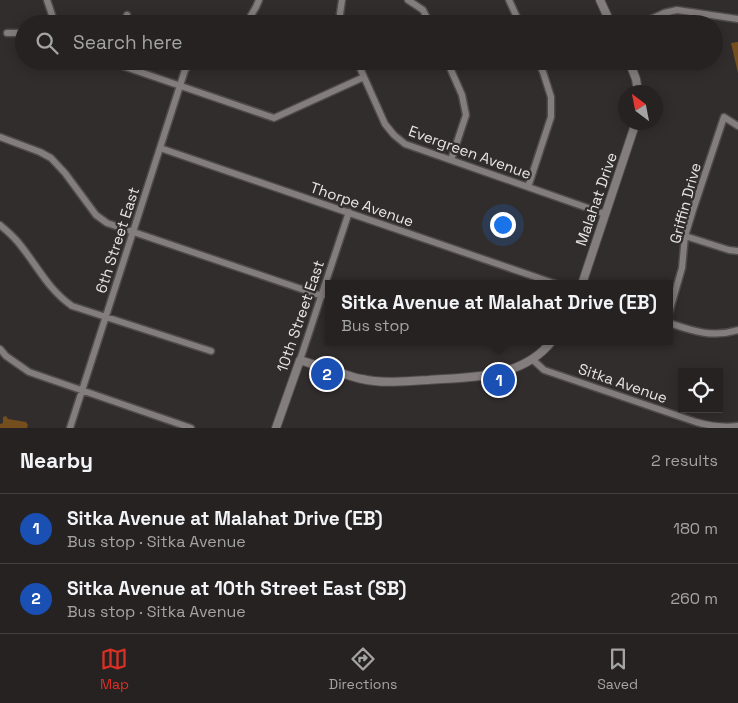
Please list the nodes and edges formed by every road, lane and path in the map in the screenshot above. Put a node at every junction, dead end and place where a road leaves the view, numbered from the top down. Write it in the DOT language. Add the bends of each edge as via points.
graph roads {
  1 [pos="47,0"];
  2 [pos="259,0"];
  3 [pos="342,0"];
  4 [pos="408,0"];
  5 [pos="509,0"];
  6 [pos="600,0"];
  7 [pos="51,15"];
  8 [pos="251,15"];
  9 [pos="340,15"];
  10 [pos="426,15"];
  11 [pos="516,15"];
  12 [pos="607,15"];
  13 [pos="660,15"];
  14 [pos="711,15"];
  15 [pos="723,17"];
  16 [pos="738,19"];
  17 [pos="7,33"];
  18 [pos="15,33"];
  19 [pos="135,70"];
  20 [pos="185,70"];
  21 [pos="361,70"];
  22 [pos="451,70"];
  23 [pos="542,70"];
  24 [pos="632,70"];
  25 [pos="364,77"];
  26 [pos="637,85"];
  27 [pos="180,86"];
  28 [pos="738,126"];
  29 [pos="633,130"];
  30 [pos="0,137"];
  31 [pos="160,148"];
  32 [pos="451,160"];
  33 [pos="528,187"];
  34 [pos="349,212"];
  35 [pos="605,214"];
  36 [pos="0,225"];
  37 [pos="133,232"];
  38 [pos="685,236"];
  39 [pos="738,251"];
  40 [pos="329,280"];
  41 [pos="544,280"];
  42 [pos="583,280"];
  43 [pos="325,291"];
  44 [pos="322,296"];
  45 [pos="673,299"];
  46 [pos="106,317"];
  47 [pos="673,324"];
  48 [pos="738,330"];
  49 [pos="549,345"];
  50 [pos="0,349"];
  51 [pos="211,351"];
  52 [pos="6,356"];
  53 [pos="532,359"];
  54 [pos="300,360"];
  55 [pos="0,361"];
  56 [pos="82,390"];
  57 [pos="738,426"];
  58 [pos="70,428"];
  59 [pos="191,428"];
  60 [pos="276,428"];
  1 -- 7 [label="street"];
  2 -- 8 [label="street"];
  3 -- 9 [label="street"];
  4 -- 10 [label="street"];
  5 -- 11 [label="street"];
  6 -- 12 [label="street"];
  13 -- 14 [label="street" via="677,10"];
  15 -- 16 [label="street"];
  17 -- 18 [label="street"];
  19 -- 27 [label="street"];
  20 -- 27 [label="street, 6th Street East"];
  21 -- 25 [label="street, Evergreen Avenue"];
  22 -- 32 [label="street" via="462,95 466,115"];
  23 -- 33 [label="street" via="551,97 551,117"];
  24 -- 26 [label="street"];
  25 -- 27 [label="street" via="274,118"];
  25 -- 32 [label="street, Evergreen Avenue" via="394,136 405,144"];
  27 -- 31 [label="street, 6th Street East"];
  28 -- 38 [label="street, Griffin Drive" via="724,116"];
  29 -- 35 [label="street, Malahat Drive"];
  30 -- 37 [label="street" via="51,158 96,215 107,223"];
  31 -- 34 [label="street, Thorpe Avenue"];
  31 -- 37 [label="street, 6th Street East"];
  32 -- 33 [label="street, Evergreen Avenue"];
  33 -- 35 [label="street, Evergreen Avenue"];
  34 -- 40 [label="street, 10th Street East"];
  34 -- 41 [label="street, Thorpe Avenue"];
  35 -- 42 [label="street, Malahat Drive"];
  36 -- 46 [label="street" via="17,241 63,300"];
  37 -- 44 [label="street"];
  37 -- 46 [label="street, 6th Street East"];
  38 -- 39 [label="street"];
  38 -- 45 [label="street, Griffin Drive" via="682,268"];
  43 -- 44 [label="street, 10th Street East"];
  44 -- 54 [label="street, 10th Street East"];
  46 -- 51 [label="street"];
  46 -- 56 [label="street, 6th Street East"];
  47 -- 48 [label="street" via="696,332"];
  49 -- 53 [label="street"];
  50 -- 52 [label="street"];
  52 -- 55 [label="street"];
  52 -- 56 [label="street" via="30,372"];
  53 -- 54 [label="street" via="500,373 482,376 390,382 362,380"];
  53 -- 57 [label="street, Sitka Avenue" via="544,370 696,422 716,427"];
  54 -- 60 [label="street, 10th Street East"];
  56 -- 58 [label="street, 6th Street East"];
  56 -- 59 [label="street"];
}
